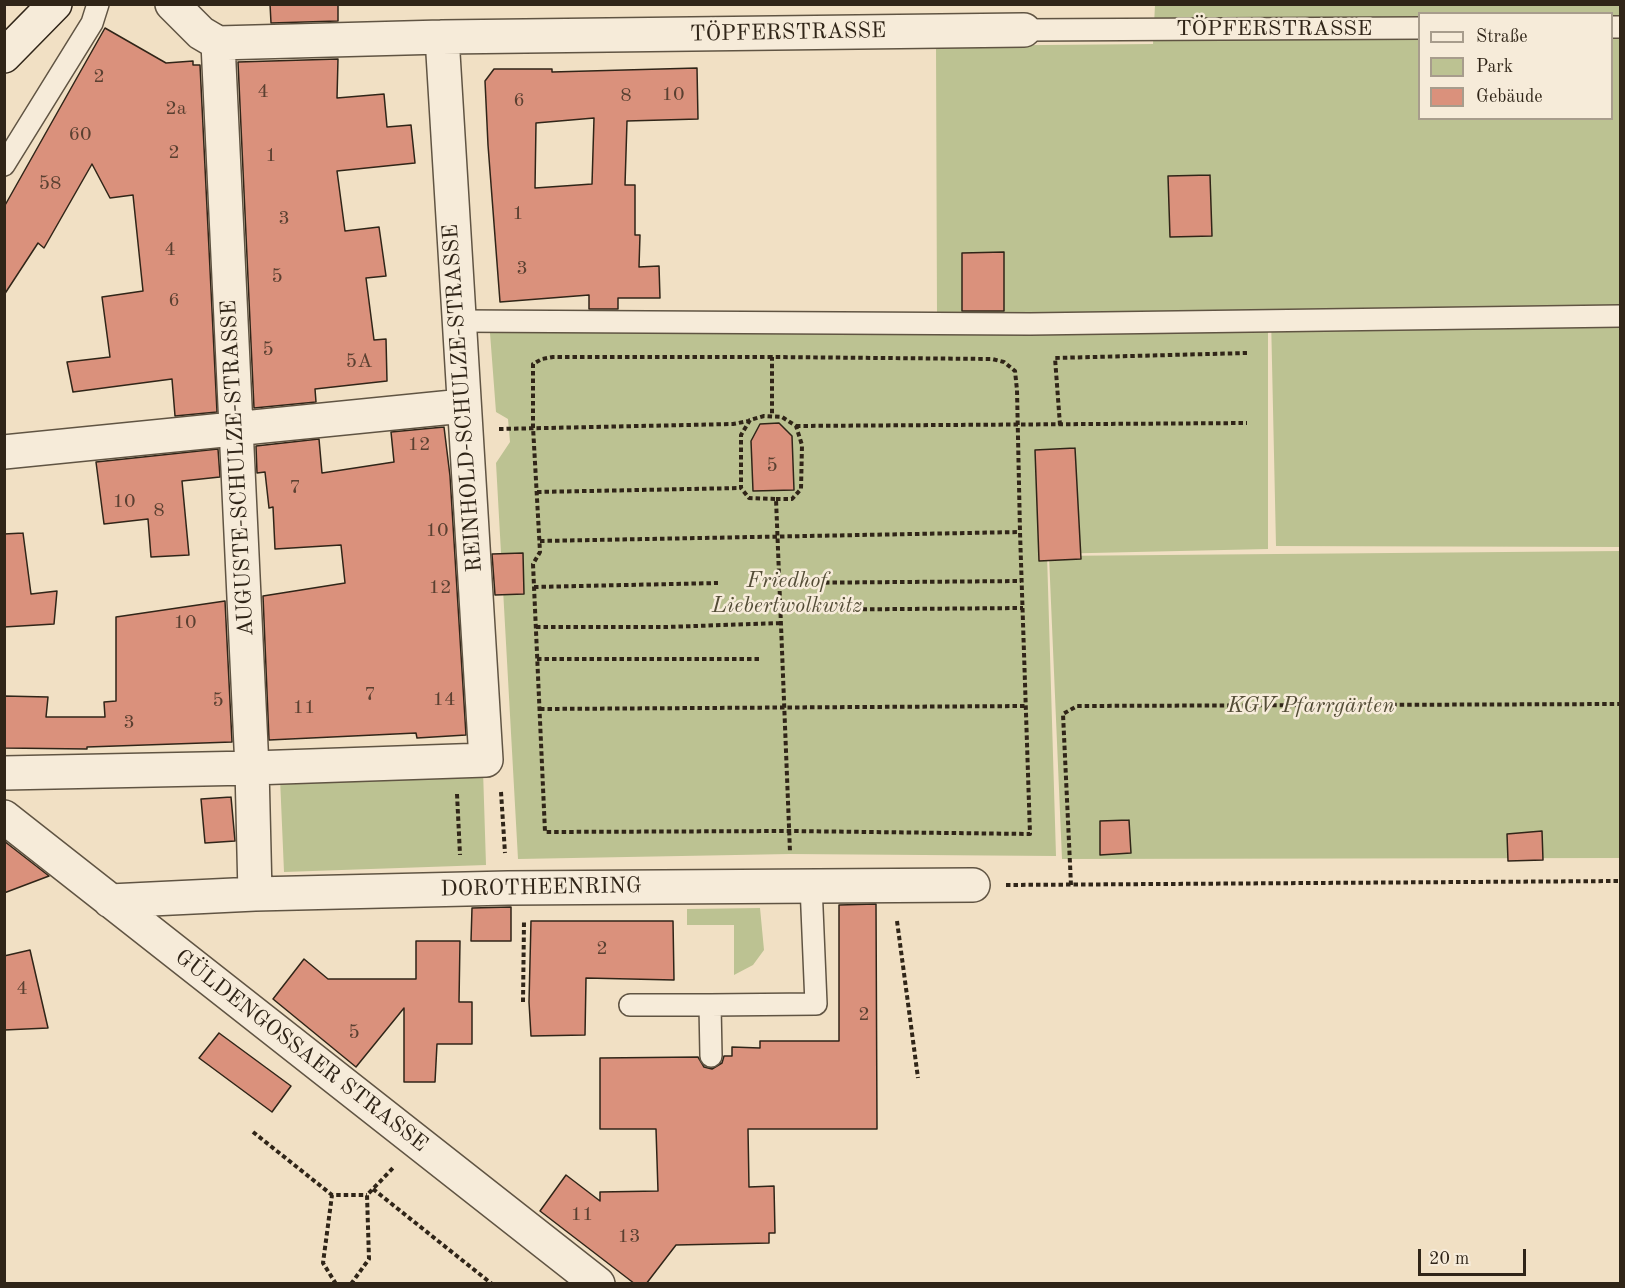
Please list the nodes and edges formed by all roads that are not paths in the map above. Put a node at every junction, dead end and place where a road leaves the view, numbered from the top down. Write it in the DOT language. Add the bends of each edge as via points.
graph roads {
  1 [pos="56,4"];
  2 [pos="98,4"];
  3 [pos="172,4"];
  4 [pos="1418,28"];
  5 [pos="1024,30"];
  6 [pos="442,37"];
  7 [pos="218,43"];
  8 [pos="4,56"];
  9 [pos="4,165"];
  10 [pos="1620,316"];
  11 [pos="458,321"];
  12 [pos="463,406"];
  13 [pos="236,428"];
  14 [pos="4,452"];
  15 [pos="252,768"];
  16 [pos="4,773"];
  17 [pos="4,817"];
  18 [pos="800,885"];
  19 [pos="973,885"];
  20 [pos="255,894"];
  21 [pos="110,901"];
  22 [pos="630,1005"];
  23 [pos="710,1005"];
  24 [pos="711,1056"];
  25 [pos="598,1284"];
  1 -- 8 [label="street"];
  2 -- 9 [label="lane" via="92,23"];
  3 -- 7 [label="street" via="201,33"];
  4 -- 5 [label="lane, TÖPFERSTRASSE"];
  5 -- 6 [label="street, TÖPFERSTRASSE"];
  6 -- 7 [label="street, TÖPFERSTRASSE"];
  6 -- 11 [label="street, REINHOLD-SCHULZE-STRASSE"];
  7 -- 13 [label="street, AUGUSTE-SCHULZE-STRASSE"];
  10 -- 11 [label="lane" via="1030,324"];
  11 -- 12 [label="street, REINHOLD-SCHULZE-STRASSE"];
  12 -- 13 [label="street"];
  12 -- 15 [label="street, REINHOLD-SCHULZE-STRASSE" via="471,760"];
  13 -- 14 [label="street"];
  13 -- 15 [label="street, AUGUSTE-SCHULZE-STRASSE"];
  15 -- 16 [label="street"];
  15 -- 20 [label="street, AUGUSTE-SCHULZE-STRASSE"];
  17 -- 21 [label="street, GÜLDENGOSSAER STRASSE"];
  18 -- 19 [label="street, DOROTHEENRING"];
  18 -- 20 [label="street, DOROTHEENRING"];
  18 -- 23 [label="lane" via="816,1004"];
  20 -- 21 [label="street, DOROTHEENRING"];
  21 -- 25 [label="street, GÜLDENGOSSAER STRASSE"];
  22 -- 23 [label="lane"];
  23 -- 24 [label="lane"];
}
